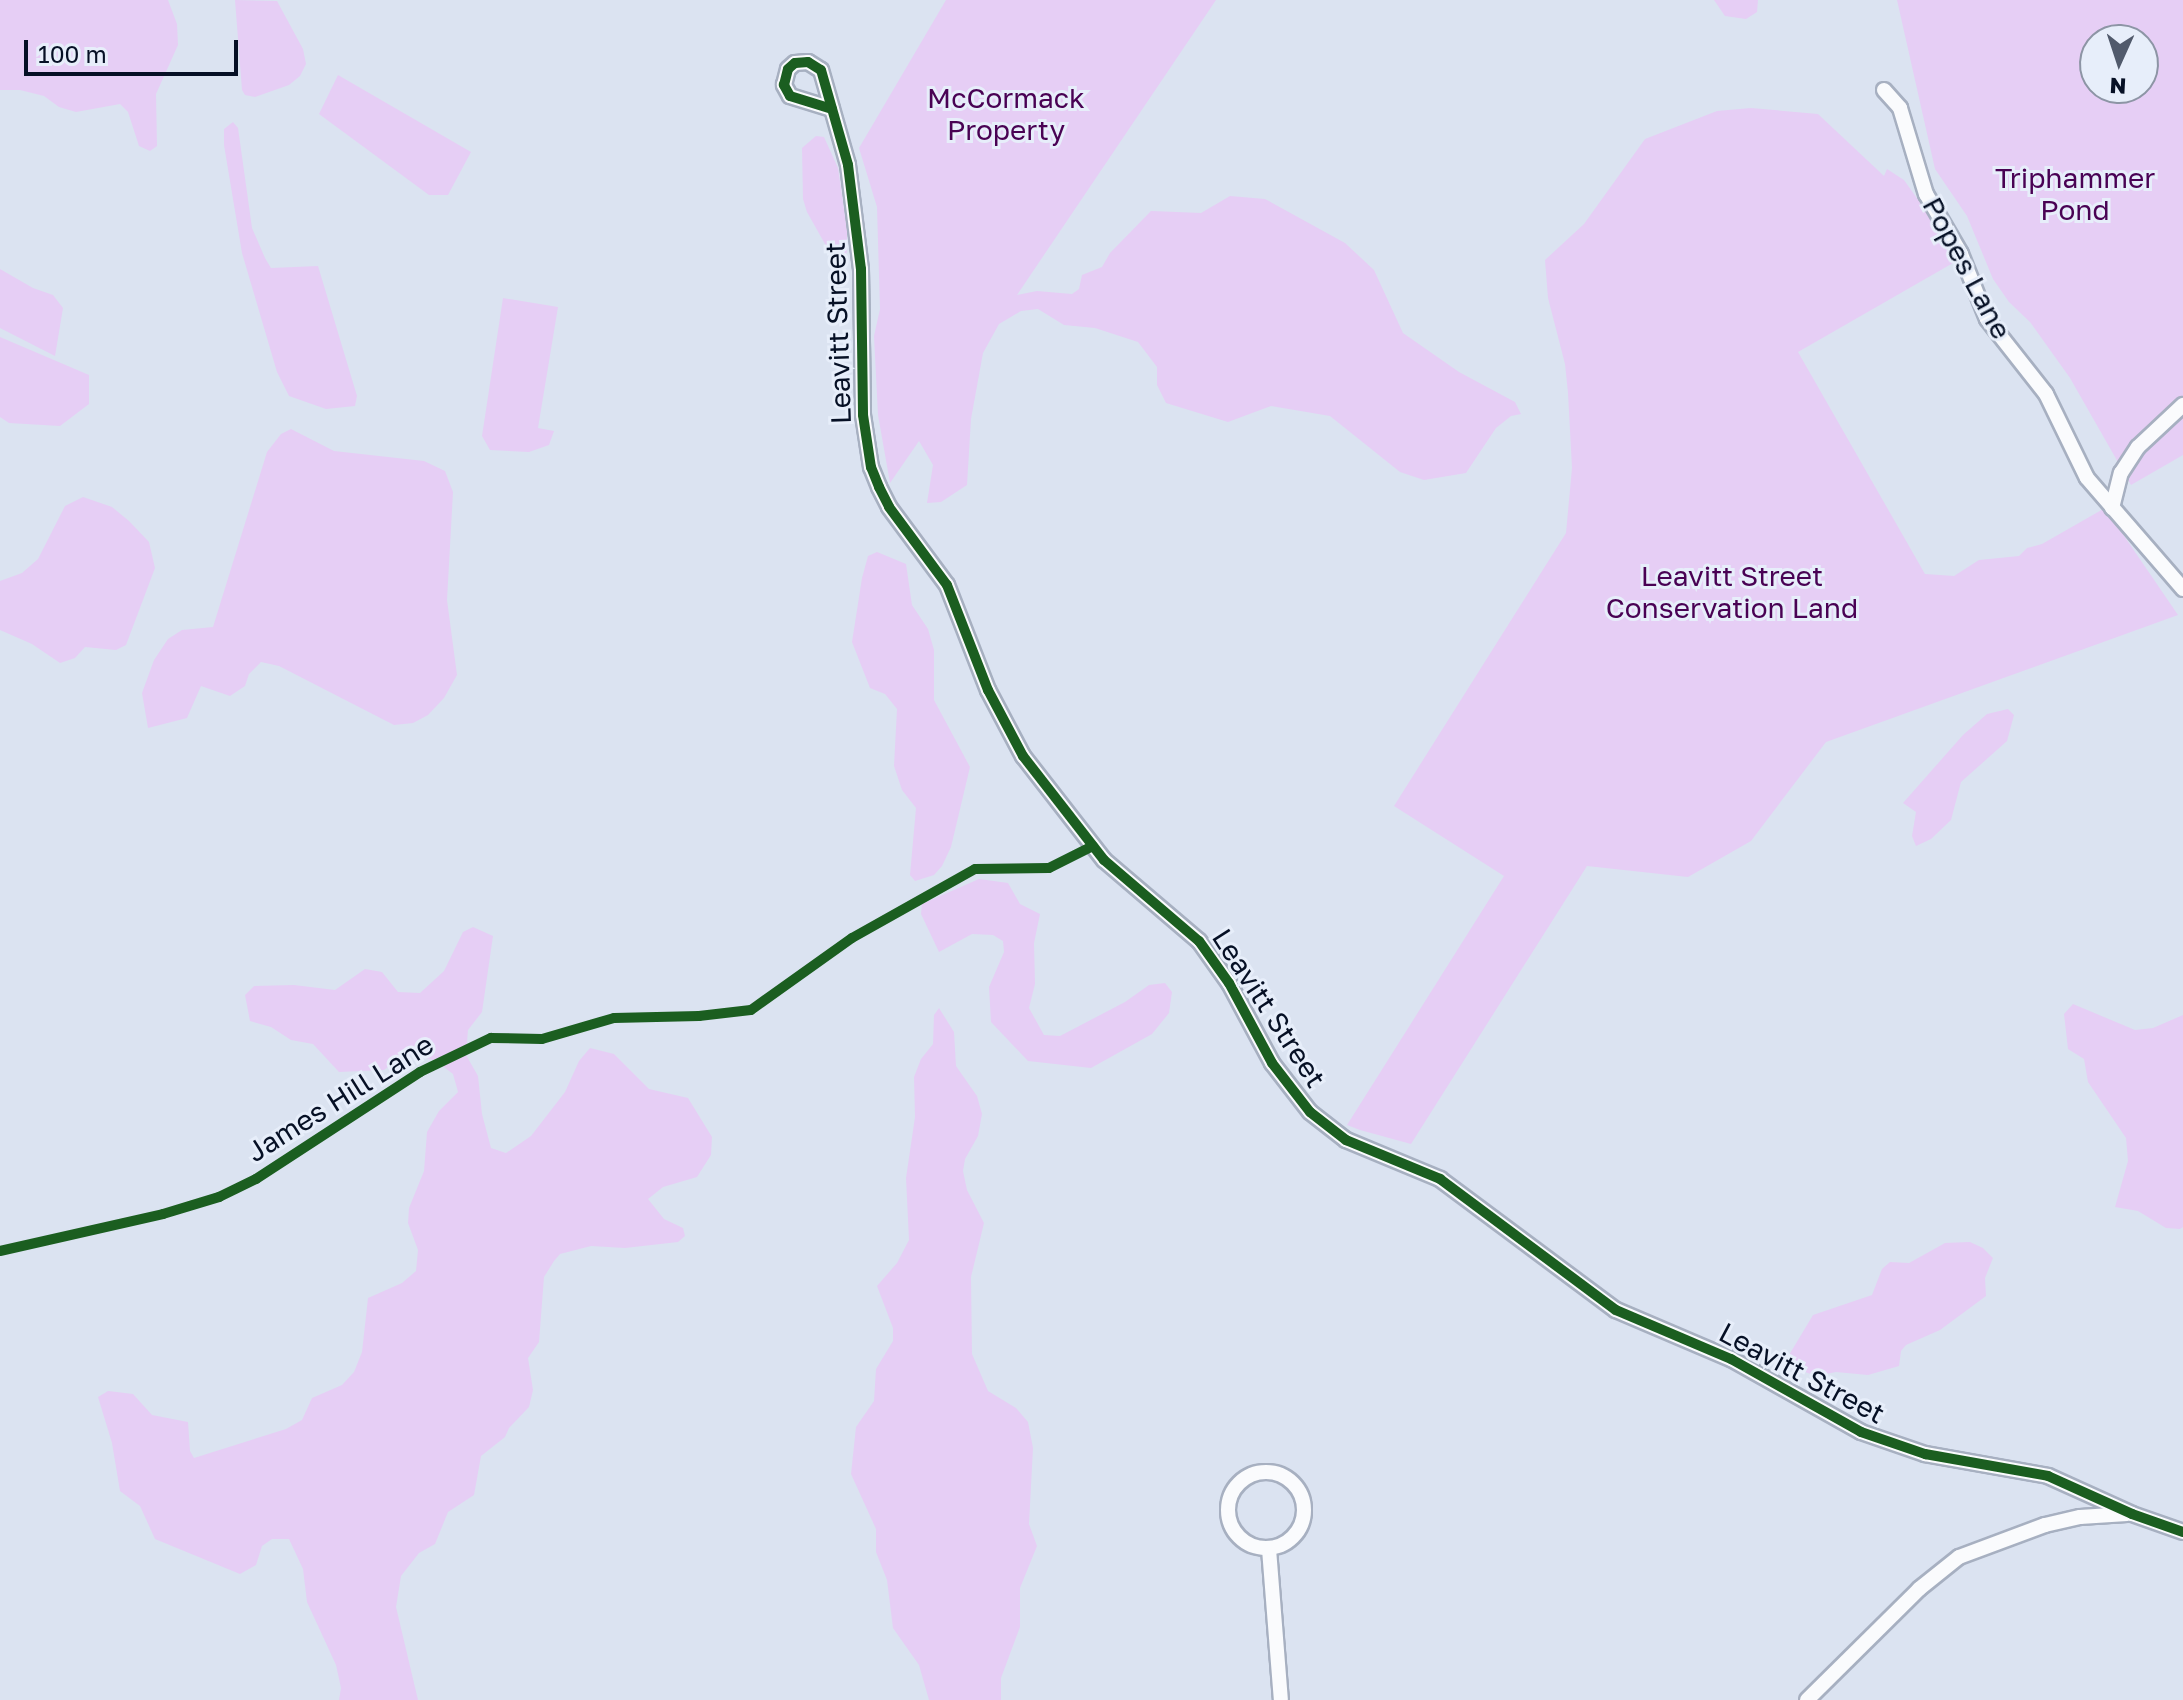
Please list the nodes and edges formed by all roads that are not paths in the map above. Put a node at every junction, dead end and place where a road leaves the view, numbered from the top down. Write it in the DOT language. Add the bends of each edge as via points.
graph roads {
  1 [pos="1884,90"];
  2 [pos="832,109"];
  3 [pos="2183,405"];
  4 [pos="2112,508"];
  5 [pos="2183,589"];
  6 [pos="2082,1489"];
  7 [pos="2132,1514"];
  8 [pos="2080,1517"];
  9 [pos="2183,1532"];
  10 [pos="1269,1549"];
  11 [pos="1281,1700"];
  12 [pos="1807,1700"];
  1 -- 4 [label="street, Popes Lane" via="1900,108 1926,194 1961,254 1987,319 2046,394 2087,478"];
  2 -- 6 [label="street, Leavitt Street" via="857,220 863,415 879,487 947,585 993,701 1023,756 1104,860 1199,941 1229,983 1272,1063 1310,1112 1346,1140 1440,1179 1616,1310 1731,1359 1861,1432 1904,1449 2022,1470"];
  3 -- 4 [label="street" via="2138,447 2121,473"];
  4 -- 5 [label="street, Popes Lane"];
  6 -- 7 [label="street, Leavitt Street"];
  6 -- 8 [label="street"];
  7 -- 8 [label="street"];
  7 -- 9 [label="street, Leavitt Street"];
  8 -- 12 [label="street" via="2001,1539 1947,1565"];
  10 -- 10 [label="street" via="1251,1546 1236,1535 1227,1513 1235,1487 1259,1473 1285,1477 1304,1505 1298,1532"];
  10 -- 11 [label="street"];
}
